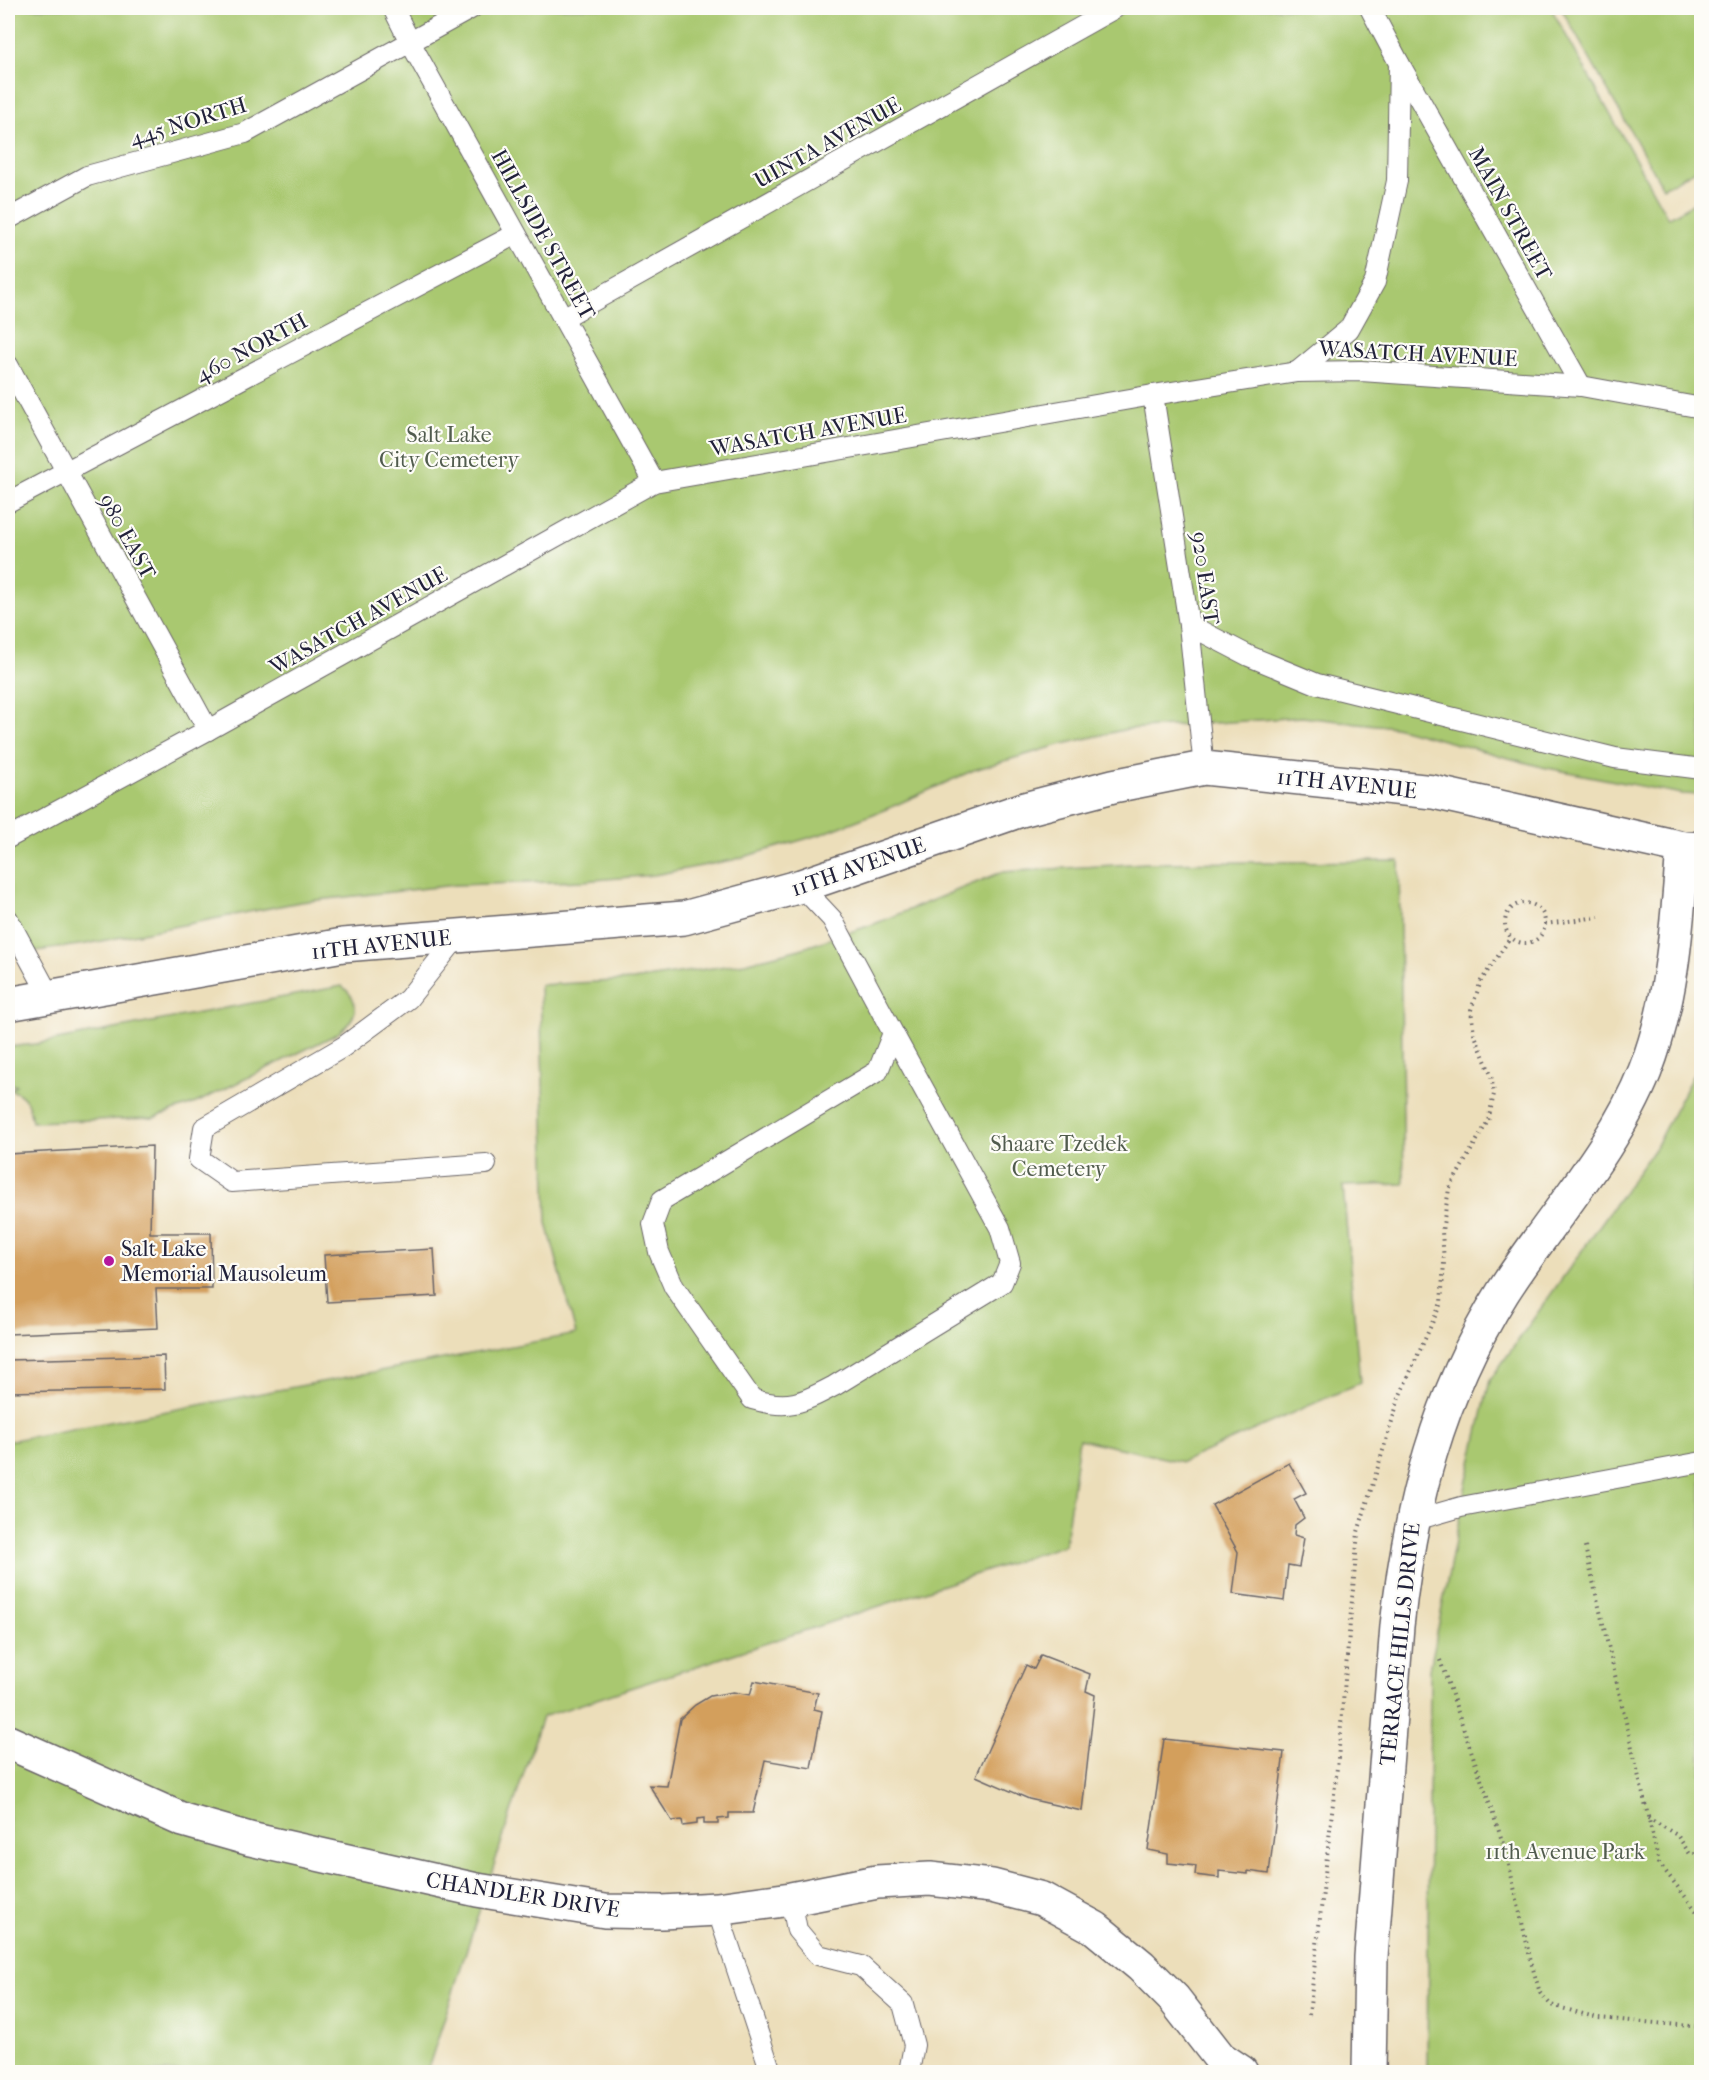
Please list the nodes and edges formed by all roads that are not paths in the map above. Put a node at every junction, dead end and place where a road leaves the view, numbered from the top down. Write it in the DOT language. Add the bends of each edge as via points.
graph roads {
  1 [pos="393,8"];
  2 [pos="472,8"];
  3 [pos="1115,8"];
  4 [pos="1370,8"];
  5 [pos="410,42"];
  6 [pos="1398,63"];
  7 [pos="8,219"];
  8 [pos="516,234"];
  9 [pos="563,318"];
  10 [pos="8,365"];
  11 [pos="1297,372"];
  12 [pos="1581,386"];
  13 [pos="1154,395"];
  14 [pos="1701,408"];
  15 [pos="65,472"];
  16 [pos="654,482"];
  17 [pos="8,502"];
  18 [pos="1189,625"];
  19 [pos="208,730"];
  20 [pos="1204,768"];
  21 [pos="1701,769"];
  22 [pos="8,838"];
  23 [pos="1692,848"];
  24 [pos="801,886"];
  25 [pos="8,919"];
  26 [pos="458,936"];
  27 [pos="50,997"];
  28 [pos="8,1004"];
  29 [pos="893,1033"];
  30 [pos="486,1164"];
  31 [pos="1701,1462"];
  32 [pos="1412,1521"];
  33 [pos="8,1742"];
  34 [pos="791,1899"];
  35 [pos="717,1909"];
  36 [pos="771,2073"];
  37 [pos="909,2073"];
  38 [pos="1241,2073"];
  39 [pos="1369,2073"];
  1 -- 5 [label="lane, HILLSIDE STREET"];
  2 -- 5 [label="lane, 445 NORTH"];
  3 -- 9 [label="lane, UINTA AVENUE"];
  4 -- 6 [label="lane, MAIN STREET"];
  5 -- 7 [label="lane, 445 NORTH" via="245,133 87,176"];
  5 -- 8 [label="lane, HILLSIDE STREET"];
  6 -- 11 [label="lane, MAIN STREET" via="1397,181 1375,282 1349,329"];
  6 -- 12 [label="lane, MAIN STREET"];
  8 -- 9 [label="lane, HILLSIDE STREET"];
  8 -- 15 [label="lane, 460 NORTH"];
  9 -- 16 [label="lane, HILLSIDE STREET"];
  10 -- 15 [label="lane, 980 EAST"];
  11 -- 12 [label="lane, WASATCH AVENUE" via="1361,371"];
  11 -- 13 [label="lane, WASATCH AVENUE"];
  12 -- 14 [label="lane, WASATCH AVENUE"];
  13 -- 16 [label="lane, WASATCH AVENUE"];
  13 -- 18 [label="lane, 920 EAST"];
  15 -- 17 [label="lane, 460 NORTH"];
  15 -- 19 [label="lane, 980 EAST"];
  16 -- 19 [label="lane, WASATCH AVENUE"];
  18 -- 20 [label="lane, 920 EAST"];
  18 -- 21 [label="lane" via="1249,656 1317,684 1616,759"];
  19 -- 22 [label="lane, WASATCH AVENUE"];
  20 -- 23 [label="street, 11TH AVENUE" via="1434,792"];
  20 -- 24 [label="street, 11TH AVENUE" via="1021,810"];
  23 -- 32 [label="street, TERRACE HILLS DRIVE" via="1669,990 1645,1071 1610,1137 1503,1292 1480,1333 1440,1420"];
  24 -- 26 [label="street, 11TH AVENUE" via="684,918"];
  24 -- 29 [label="lane" via="832,919"];
  25 -- 27 [label="lane"];
  26 -- 27 [label="street, 11TH AVENUE" via="343,945"];
  26 -- 30 [label="lane" via="408,999 344,1047 204,1128 200,1159 232,1182"];
  27 -- 28 [label="street, 11TH AVENUE"];
  29 -- 29 [label="lane" via="878,1071 662,1200 653,1224 659,1252 674,1287 752,1399 770,1405 811,1399 1002,1283 1010,1263 999,1228"];
  31 -- 32 [label="lane" via="1461,1507"];
  32 -- 39 [label="street, TERRACE HILLS DRIVE" via="1391,1695 1371,1957"];
  33 -- 35 [label="street, CHANDLER DRIVE" via="183,1820 250,1839 477,1890 595,1909"];
  34 -- 35 [label="street, CHANDLER DRIVE"];
  34 -- 37 [label="lane" via="797,1930 818,1955 861,1966 903,2004 914,2045"];
  34 -- 38 [label="street, CHANDLER DRIVE" via="877,1882 930,1879 992,1886 1042,1899 1095,1928 1141,1966 1220,2058"];
  35 -- 36 [label="lane"];
}
